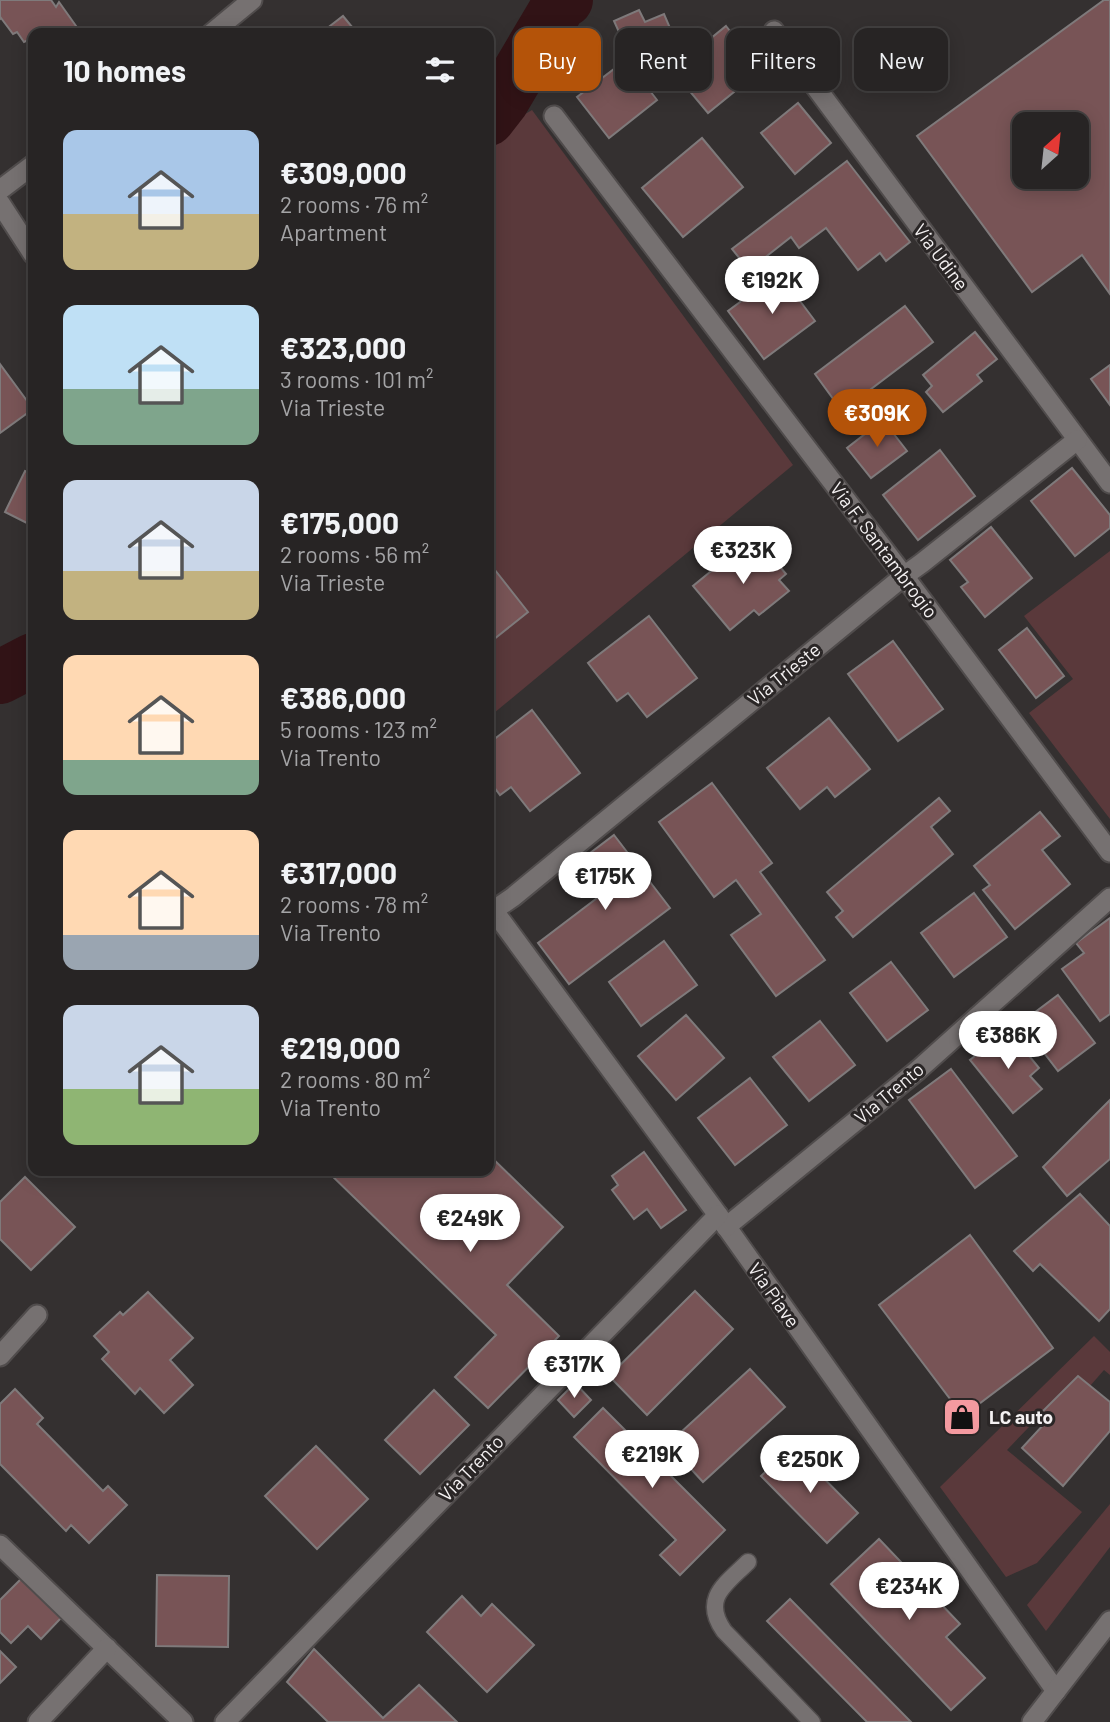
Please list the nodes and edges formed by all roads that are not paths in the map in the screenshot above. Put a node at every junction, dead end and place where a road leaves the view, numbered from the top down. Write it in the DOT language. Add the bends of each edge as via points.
graph roads {
  1 [pos="252,0"];
  2 [pos="218,28"];
  3 [pos="818,91"];
  4 [pos="554,116"];
  5 [pos="28,169"];
  6 [pos="0,190"];
  7 [pos="0,204"];
  8 [pos="28,246"];
  9 [pos="1077,440"];
  10 [pos="1110,483"];
  11 [pos="904,576"];
  12 [pos="1110,852"];
  13 [pos="1110,898"];
  14 [pos="494,906"];
  15 [pos="494,911"];
  16 [pos="722,1221"];
  17 [pos="37,1315"];
  18 [pos="0,1356"];
  19 [pos="0,1545"];
  20 [pos="748,1562"];
  21 [pos="1110,1621"];
  22 [pos="107,1648"];
  23 [pos="1056,1690"];
  24 [pos="38,1722"];
  25 [pos="183,1722"];
  26 [pos="225,1722"];
  27 [pos="812,1722"];
  28 [pos="1032,1722"];
  1 -- 2 [label="street"];
  3 -- 9 [label="street, Via Udine"];
  4 -- 11 [label="street, Via F. Santambrogio"];
  5 -- 6 [label="street"];
  7 -- 8 [label="street"];
  9 -- 10 [label="street, Via Udine"];
  9 -- 11 [label="street, Via Trieste"];
  11 -- 12 [label="street, Via F. Santambrogio"];
  11 -- 14 [label="street, Via Trieste" via="513,897"];
  13 -- 16 [label="street, Via Trento" via="918,1070"];
  15 -- 16 [label="street, Via Piave"];
  16 -- 23 [label="street, Via Piave"];
  16 -- 26 [label="street, Via Trento"];
  17 -- 18 [label="street"];
  19 -- 22 [label="street"];
  20 -- 27 [label="lane" via="720,1592 715,1615 724,1631"];
  21 -- 23 [label="street"];
  22 -- 24 [label="street"];
  22 -- 25 [label="street"];
  23 -- 28 [label="street"];
}
